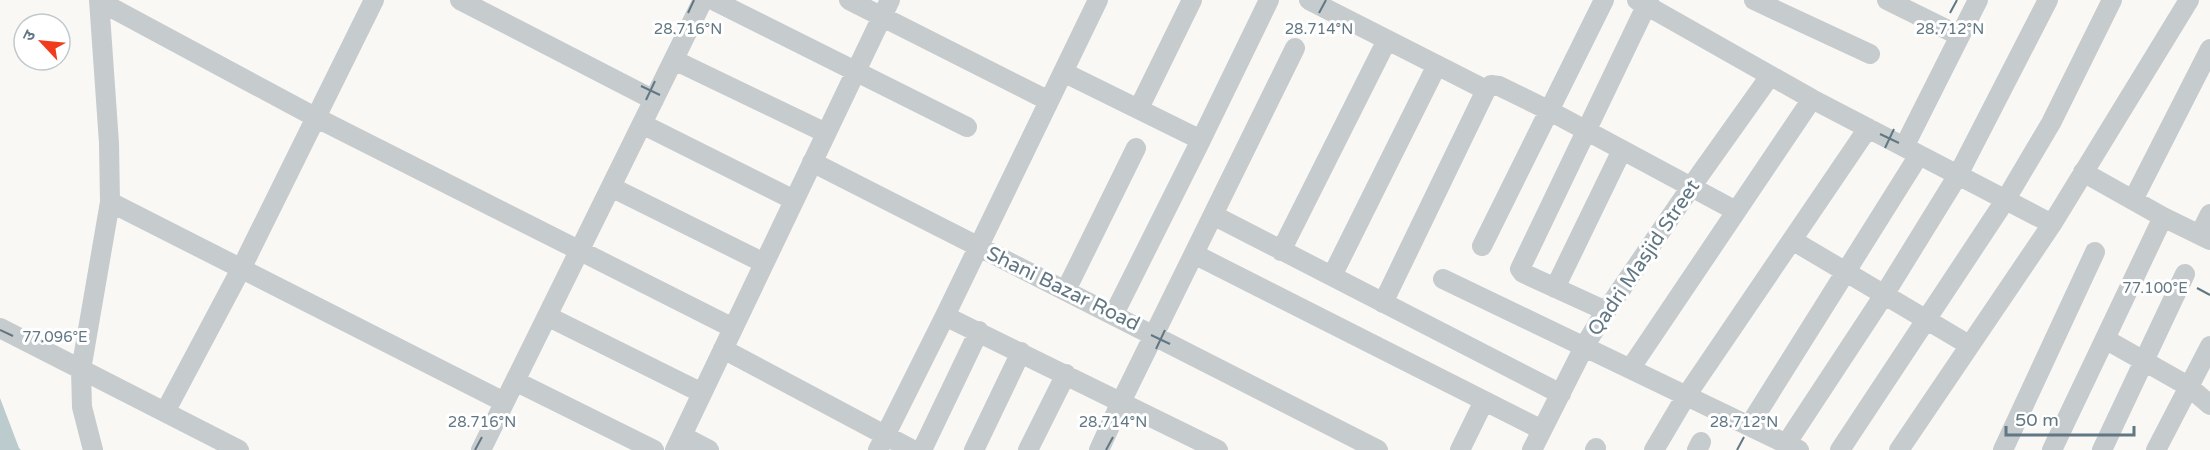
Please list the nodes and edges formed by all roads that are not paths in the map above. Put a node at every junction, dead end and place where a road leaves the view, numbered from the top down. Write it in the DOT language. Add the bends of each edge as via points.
graph roads {
  1 [pos="99,0"];
  2 [pos="374,0"];
  3 [pos="460,0"];
  4 [pos="703,0"];
  5 [pos="713,0"];
  6 [pos="849,0"];
  7 [pos="1098,0"];
  8 [pos="1192,0"];
  9 [pos="1269,0"];
  10 [pos="1309,0"];
  11 [pos="1604,0"];
  12 [pos="1755,0"];
  13 [pos="1887,0"];
  14 [pos="1978,0"];
  15 [pos="2048,0"];
  16 [pos="2112,0"];
  17 [pos="2189,0"];
  18 [pos="1645,2"];
  19 [pos="886,8"];
  20 [pos="1344,8"];
  21 [pos="1960,36"];
  22 [pos="1387,40"];
  23 [pos="1295,48"];
  24 [pos="2210,49"];
  25 [pos="1870,54"];
  26 [pos="674,60"];
  27 [pos="1437,65"];
  28 [pos="856,71"];
  29 [pos="1063,72"];
  30 [pos="1770,76"];
  31 [pos="1486,90"];
  32 [pos="1812,99"];
  33 [pos="654,100"];
  34 [pos="1049,101"];
  35 [pos="1139,108"];
  36 [pos="1548,110"];
  37 [pos="315,117"];
  38 [pos="642,124"];
  39 [pos="967,127"];
  40 [pos="1868,128"];
  41 [pos="1585,130"];
  42 [pos="826,133"];
  43 [pos="1201,140"];
  44 [pos="1136,148"];
  45 [pos="1622,150"];
  46 [pos="1911,151"];
  47 [pos="812,162"];
  48 [pos="2083,172"];
  49 [pos="1958,175"];
  50 [pos="611,187"];
  51 [pos="1691,187"];
  52 [pos="794,200"];
  53 [pos="2006,200"];
  54 [pos="2133,200"];
  55 [pos="110,202"];
  56 [pos="1736,211"];
  57 [pos="2210,214"];
  58 [pos="1213,215"];
  59 [pos="2163,217"];
  60 [pos="2052,224"];
  61 [pos="2205,237"];
  62 [pos="1792,240"];
  63 [pos="1482,246"];
  64 [pos="978,247"];
  65 [pos="579,250"];
  66 [pos="1281,250"];
  67 [pos="2095,252"];
  68 [pos="1194,254"];
  69 [pos="764,263"];
  70 [pos="241,269"];
  71 [pos="1844,272"];
  72 [pos="2185,274"];
  73 [pos="1332,276"];
  74 [pos="1443,279"];
  75 [pos="1555,288"];
  76 [pos="1066,290"];
  77 [pos="1884,295"];
  78 [pos="1383,303"];
  79 [pos="1606,311"];
  80 [pos="1114,314"];
  81 [pos="547,316"];
  82 [pos="945,316"];
  83 [pos="1925,320"];
  84 [pos="0,328"];
  85 [pos="733,328"];
  86 [pos="978,331"];
  87 [pos="1154,334"];
  88 [pos="2105,339"];
  89 [pos="1969,345"];
  90 [pos="2210,346"];
  91 [pos="1584,347"];
  92 [pos="723,349"];
  93 [pos="1021,352"];
  94 [pos="2144,360"];
  95 [pos="1630,369"];
  96 [pos="81,370"];
  97 [pos="1065,374"];
  98 [pos="515,381"];
  99 [pos="2188,386"];
  100 [pos="702,393"];
  101 [pos="1561,394"];
  102 [pos="1686,396"];
  103 [pos="1484,401"];
  104 [pos="504,402"];
  105 [pos="1121,402"];
  106 [pos="2210,405"];
  107 [pos="165,412"];
  108 [pos="1749,426"];
  109 [pos="1542,430"];
  110 [pos="91,441"];
  111 [pos="679,443"];
  112 [pos="881,443"];
  113 [pos="1793,447"];
  114 [pos="104,450"];
  115 [pos="239,450"];
  116 [pos="481,450"];
  117 [pos="654,450"];
  118 [pos="709,450"];
  119 [pos="913,450"];
  120 [pos="922,450"];
  121 [pos="974,450"];
  122 [pos="1028,450"];
  123 [pos="1099,450"];
  124 [pos="1218,450"];
  125 [pos="1378,450"];
  126 [pos="1460,450"];
  127 [pos="1532,450"];
  128 [pos="1654,450"];
  129 [pos="1840,450"];
  130 [pos="1899,450"];
  131 [pos="2003,450"];
  132 [pos="2052,450"];
  133 [pos="2102,450"];
  134 [pos="2156,450"];
  1 -- 37 [label="street"];
  1 -- 55 [label="street"];
  2 -- 37 [label="street"];
  3 -- 33 [label="street"];
  4 -- 26 [label="street"];
  5 -- 28 [label="street"];
  6 -- 19 [label="street"];
  7 -- 29 [label="street"];
  8 -- 35 [label="street"];
  9 -- 43 [label="street"];
  10 -- 20 [label="street"];
  11 -- 36 [label="street"];
  12 -- 25 [label="street"];
  13 -- 21 [label="street"];
  14 -- 21 [label="street"];
  15 -- 49 [label="street"];
  16 -- 53 [label="street" via="2051,123"];
  17 -- 48 [label="street"];
  18 -- 30 [label="street"];
  18 -- 41 [label="street"];
  19 -- 28 [label="street"];
  19 -- 34 [label="street"];
  20 -- 22 [label="street"];
  21 -- 46 [label="street"];
  22 -- 27 [label="street"];
  22 -- 66 [label="street"];
  23 -- 58 [label="street"];
  24 -- 54 [label="street"];
  26 -- 33 [label="street"];
  26 -- 42 [label="street"];
  27 -- 31 [label="street"];
  27 -- 73 [label="street"];
  28 -- 39 [label="street"];
  28 -- 42 [label="street"];
  29 -- 34 [label="street"];
  29 -- 35 [label="street"];
  30 -- 32 [label="street"];
  30 -- 51 [label="street, Qadri Masjid Street"];
  31 -- 36 [label="street" via="1491,85 1499,86"];
  31 -- 78 [label="street"];
  32 -- 40 [label="street"];
  32 -- 56 [label="street"];
  33 -- 38 [label="street"];
  34 -- 64 [label="street"];
  35 -- 43 [label="street"];
  36 -- 41 [label="street"];
  36 -- 63 [label="street"];
  37 -- 65 [label="street"];
  37 -- 70 [label="street"];
  38 -- 50 [label="street"];
  38 -- 52 [label="street"];
  40 -- 46 [label="street"];
  40 -- 62 [label="street"];
  41 -- 45 [label="street"];
  41 -- 75 [label="street" via="1520,264 1523,273"];
  42 -- 47 [label="street"];
  43 -- 80 [label="street"];
  44 -- 76 [label="street"];
  45 -- 51 [label="street"];
  45 -- 75 [label="street"];
  46 -- 49 [label="street"];
  46 -- 71 [label="street"];
  47 -- 52 [label="street"];
  47 -- 64 [label="street, Shani Bazar Road"];
  48 -- 54 [label="street"];
  48 -- 60 [label="street"];
  49 -- 53 [label="street"];
  49 -- 77 [label="street"];
  50 -- 65 [label="street"];
  50 -- 69 [label="street"];
  51 -- 56 [label="street"];
  51 -- 79 [label="street, Qadri Masjid Street"];
  52 -- 69 [label="street"];
  53 -- 60 [label="street"];
  53 -- 83 [label="street"];
  54 -- 59 [label="street"];
  55 -- 70 [label="street"];
  55 -- 96 [label="street"];
  56 -- 95 [label="street"];
  57 -- 61 [label="street"];
  58 -- 66 [label="street"];
  58 -- 68 [label="street"];
  59 -- 61 [label="street"];
  59 -- 88 [label="street"];
  60 -- 89 [label="street"];
  62 -- 71 [label="street"];
  62 -- 102 [label="street"];
  64 -- 76 [label="street, Shani Bazar Road"];
  64 -- 82 [label="street"];
  65 -- 81 [label="street"];
  65 -- 85 [label="street"];
  66 -- 73 [label="street"];
  67 -- 131 [label="street"];
  68 -- 87 [label="street"];
  68 -- 103 [label="street"];
  69 -- 85 [label="street"];
  70 -- 104 [label="street"];
  70 -- 107 [label="street"];
  71 -- 77 [label="street"];
  71 -- 108 [label="street"];
  72 -- 94 [label="street"];
  73 -- 78 [label="street"];
  74 -- 91 [label="street"];
  75 -- 79 [label="street"];
  76 -- 80 [label="street, Shani Bazar Road"];
  77 -- 83 [label="street"];
  77 -- 113 [label="street"];
  78 -- 101 [label="street"];
  79 -- 91 [label="street, Qadri Masjid Street"];
  80 -- 87 [label="street, Shani Bazar Road"];
  81 -- 98 [label="street"];
  81 -- 100 [label="street"];
  82 -- 86 [label="street"];
  82 -- 112 [label="street"];
  83 -- 89 [label="street"];
  83 -- 129 [label="street"];
  84 -- 96 [label="street"];
  85 -- 92 [label="street"];
  86 -- 93 [label="street"];
  86 -- 120 [label="street"];
  87 -- 105 [label="street"];
  87 -- 125 [label="street, Shani Bazar Road"];
  88 -- 94 [label="street"];
  88 -- 132 [label="street"];
  89 -- 130 [label="street"];
  90 -- 99 [label="street"];
  91 -- 95 [label="street"];
  91 -- 101 [label="street, Qadri Masjid Street"];
  92 -- 100 [label="street"];
  92 -- 112 [label="street"];
  93 -- 97 [label="street"];
  93 -- 121 [label="street"];
  94 -- 99 [label="street"];
  94 -- 133 [label="street"];
  95 -- 102 [label="street"];
  96 -- 107 [label="street"];
  96 -- 110 [label="street" via="82,407"];
  97 -- 105 [label="street"];
  97 -- 122 [label="street"];
  98 -- 104 [label="street"];
  98 -- 117 [label="street"];
  99 -- 106 [label="street"];
  99 -- 134 [label="street"];
  100 -- 111 [label="street"];
  101 -- 109 [label="street, Qadri Masjid Street"];
  102 -- 108 [label="street"];
  102 -- 128 [label="street"];
  103 -- 109 [label="street"];
  103 -- 126 [label="street"];
  104 -- 116 [label="street"];
  105 -- 123 [label="street"];
  105 -- 124 [label="street"];
  107 -- 115 [label="street"];
  108 -- 113 [label="street"];
  109 -- 127 [label="street, Qadri Masjid Street"];
  110 -- 114 [label="street"];
  111 -- 118 [label="street"];
  112 -- 119 [label="street"];
}
